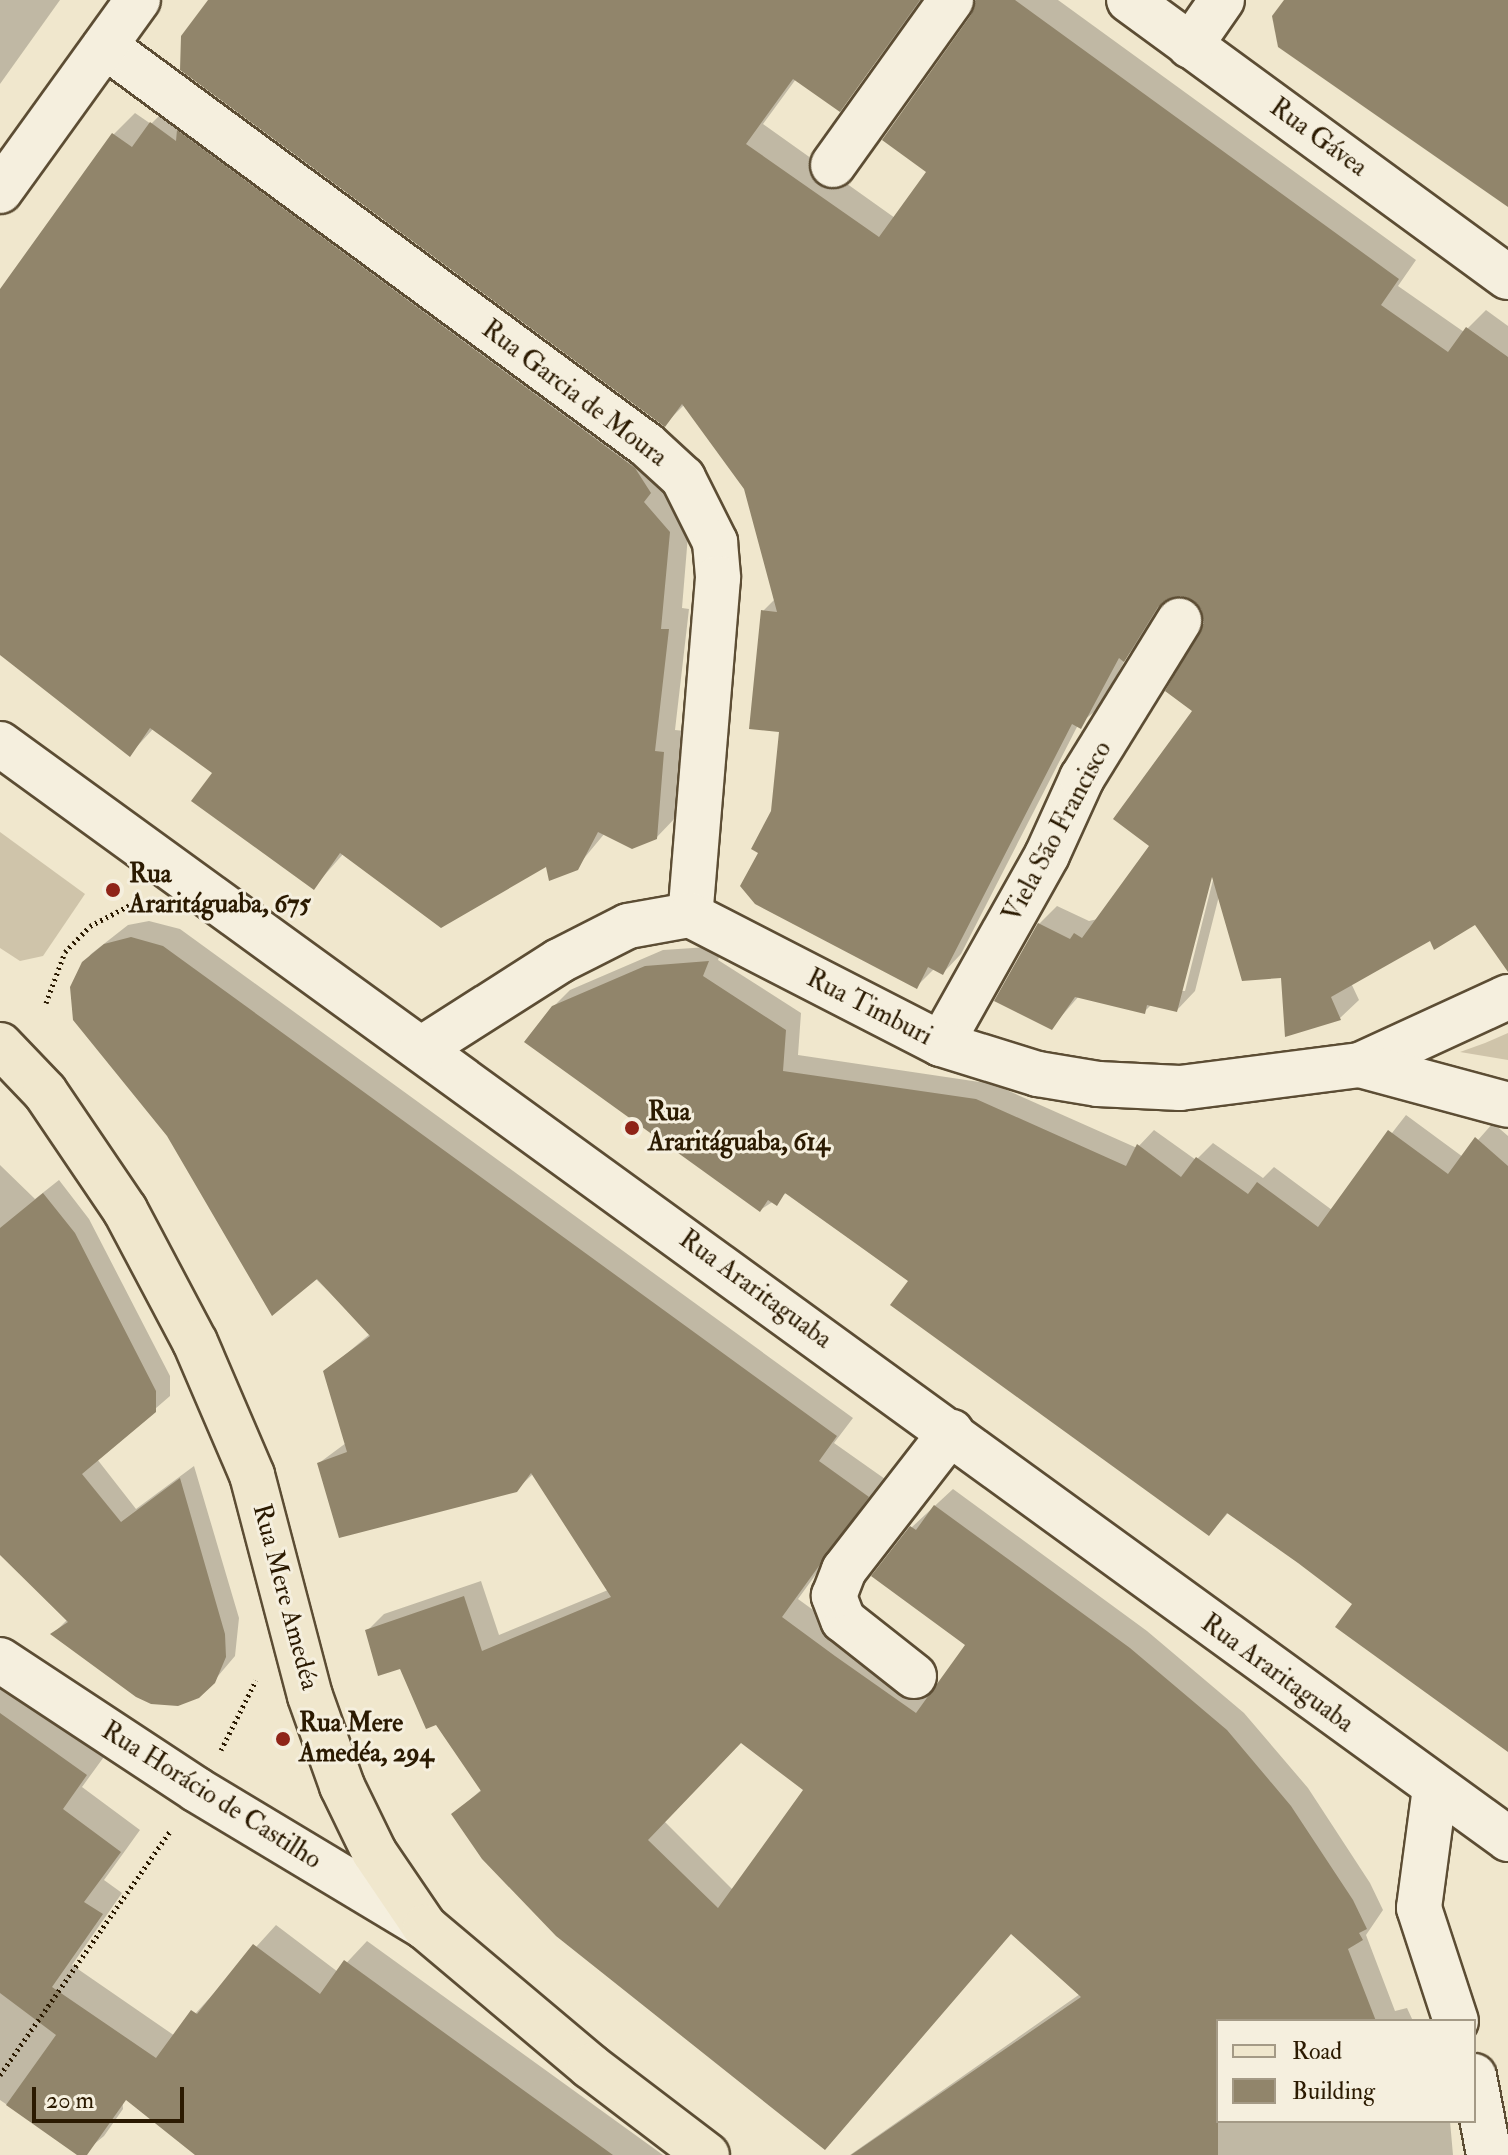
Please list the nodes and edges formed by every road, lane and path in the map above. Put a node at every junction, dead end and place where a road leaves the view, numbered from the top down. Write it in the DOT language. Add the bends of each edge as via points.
graph roads {
  1 [pos="138,0"];
  2 [pos="951,0"];
  3 [pos="1129,0"];
  4 [pos="1222,0"];
  5 [pos="105,46"];
  6 [pos="1190,46"];
  7 [pos="833,165"];
  8 [pos="0,191"];
  9 [pos="1508,277"];
  10 [pos="1179,621"];
  11 [pos="0,744"];
  12 [pos="134,903"];
  13 [pos="690,915"];
  14 [pos="1508,997"];
  15 [pos="46,1003"];
  16 [pos="941,1044"];
  17 [pos="0,1045"];
  18 [pos="421,1049"];
  19 [pos="1360,1065"];
  20 [pos="1508,1105"];
  21 [pos="951,1432"];
  22 [pos="0,1660"];
  23 [pos="262,1670"];
  24 [pos="914,1676"];
  25 [pos="1435,1788"];
  26 [pos="197,1790"];
  27 [pos="1508,1839"];
  28 [pos="425,1927"];
  29 [pos="1455,2019"];
  30 [pos="0,2075"];
  31 [pos="1476,2087"];
  32 [pos="707,2155"];
  33 [pos="1489,2155"];
  1 -- 5 [label="street"];
  2 -- 7 [label="street"];
  3 -- 6 [label="street, Rua Gávea"];
  4 -- 6 [label="street"];
  5 -- 8 [label="street"];
  5 -- 13 [label="street, Rua Garcia de Moura" via="647,445 683,478 715,542 718,578"];
  6 -- 9 [label="street, Rua Gávea"];
  10 -- 16 [label="street, Viela São Francisco" via="1082,778 1040,869"];
  11 -- 18 [label="street, Rua Araritaguaba"];
  12 -- 15 [label="path" via="90,926 65,952"];
  13 -- 16 [label="street, Rua Timburi"];
  13 -- 18 [label="street" via="628,926 559,961"];
  14 -- 19 [label="street"];
  16 -- 19 [label="street, Rua Timburi" via="1038,1074 1166,1087"];
  17 -- 28 [label="main road, Rua Mere Amedéa" via="45,1092 125,1210 195,1342 252,1475 310,1696 342,1786 374,1852"];
  18 -- 21 [label="street, Rua Araritaguaba"];
  19 -- 20 [label="street"];
  21 -- 24 [label="street" via="844,1570 834,1596 843,1620"];
  21 -- 25 [label="street, Rua Araritaguaba"];
  22 -- 26 [label="street, Rua Horácio de Castilho"];
  23 -- 26 [label="path"];
  25 -- 27 [label="street, Rua Araritaguaba"];
  25 -- 29 [label="street" via="1419,1908"];
  26 -- 28 [label="street, Rua Horácio de Castilho"];
  26 -- 30 [label="path"];
  28 -- 32 [label="main road, Rua Mere Amedéa" via="590,2066"];
  31 -- 33 [label="street"];
}
